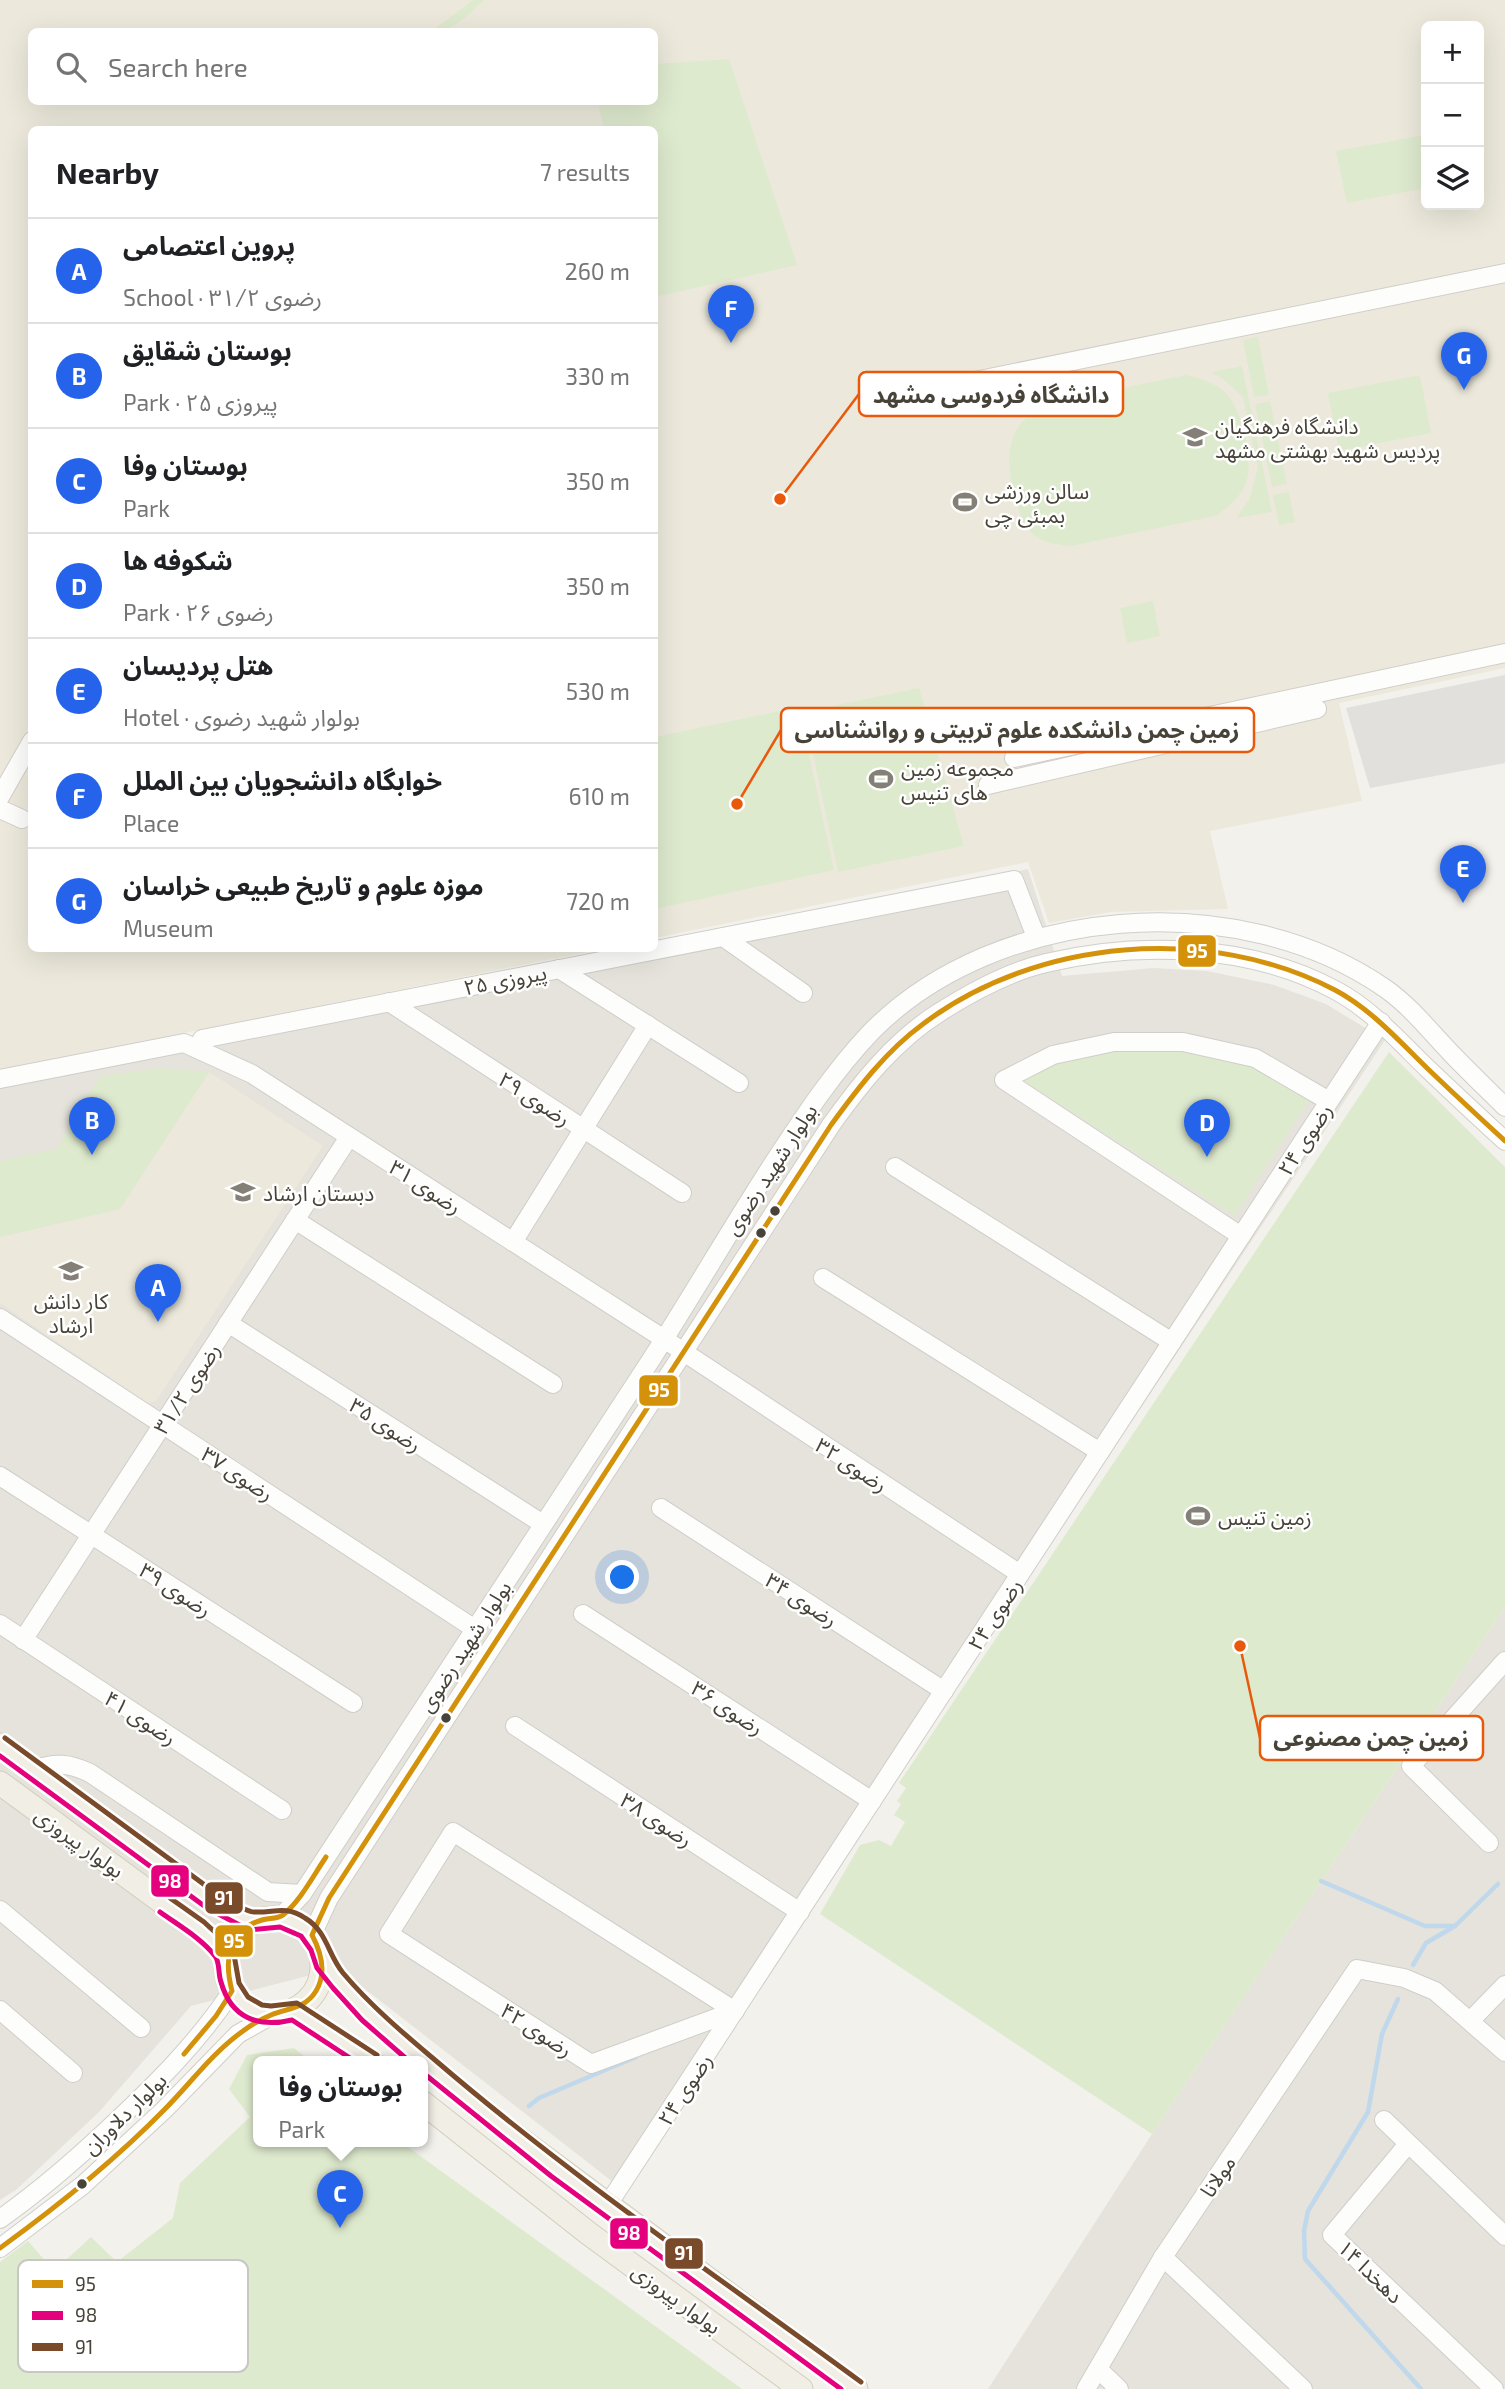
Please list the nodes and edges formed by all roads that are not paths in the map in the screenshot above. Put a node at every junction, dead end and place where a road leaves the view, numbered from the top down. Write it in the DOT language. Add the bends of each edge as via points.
graph roads {
  1 [pos="1505,273"];
  2 [pos="896,397"];
  3 [pos="1505,653"];
  4 [pos="1317,709"];
  5 [pos="28,748"];
  6 [pos="1014,758"];
  7 [pos="988,785"];
  8 [pos="0,797"];
  9 [pos="0,809"];
  10 [pos="22,819"];
  11 [pos="723,937"];
  12 [pos="1036,937"];
  13 [pos="658,950"];
  14 [pos="646,952"];
  15 [pos="559,969"];
  16 [pos="803,993"];
  17 [pos="389,1002"];
  18 [pos="1381,1022"];
  19 [pos="648,1025"];
  20 [pos="202,1039"];
  21 [pos="0,1079"];
  22 [pos="739,1083"];
  23 [pos="1329,1101"];
  24 [pos="1505,1107"];
  25 [pos="583,1129"];
  26 [pos="349,1137"];
  27 [pos="1505,1141"];
  28 [pos="895,1167"];
  29 [pos="682,1194"];
  30 [pos="295,1220"];
  31 [pos="1241,1237"];
  32 [pos="513,1242"];
  33 [pos="823,1278"];
  34 [pos="0,1318"];
  35 [pos="228,1324"];
  36 [pos="664,1339"];
  37 [pos="1172,1342"];
  38 [pos="683,1353"];
  39 [pos="553,1384"];
  40 [pos="163,1424"];
  41 [pos="1100,1452"];
  42 [pos="0,1476"];
  43 [pos="661,1508"];
  44 [pos="543,1524"];
  45 [pos="91,1535"];
  46 [pos="1020,1574"];
  47 [pos="583,1614"];
  48 [pos="0,1624"];
  49 [pos="475,1629"];
  50 [pos="23,1640"];
  51 [pos="1504,1665"];
  52 [pos="944,1691"];
  53 [pos="353,1703"];
  54 [pos="515,1726"];
  55 [pos="0,1745"];
  56 [pos="33,1770"];
  57 [pos="0,1783"];
  58 [pos="872,1801"];
  59 [pos="282,1810"];
  60 [pos="1489,1843"];
  61 [pos="302,1894"];
  62 [pos="0,1910"];
  63 [pos="800,1912"];
  64 [pos="281,1917"];
  65 [pos="252,1922"];
  66 [pos="312,1935"];
  67 [pos="226,1954"];
  68 [pos="323,1963"];
  69 [pos="1505,1985"];
  70 [pos="232,1991"];
  71 [pos="0,2010"];
  72 [pos="735,2011"];
  73 [pos="283,2013"];
  74 [pos="1471,2020"];
  75 [pos="141,2028"];
  76 [pos="1505,2052"];
  77 [pos="361,2056"];
  78 [pos="416,2056"];
  79 [pos="428,2066"];
  80 [pos="73,2073"];
  81 [pos="428,2107"];
  82 [pos="1384,2120"];
  83 [pos="1408,2144"];
  84 [pos="607,2206"];
  85 [pos="0,2219"];
  86 [pos="1505,2236"];
  87 [pos="0,2248"];
  88 [pos="1163,2257"];
  89 [pos="1098,2369"];
  90 [pos="801,2389"];
  91 [pos="856,2389"];
  92 [pos="1086,2389"];
  93 [pos="1119,2389"];
  94 [pos="1303,2389"];
  95 [pos="1494,2389"];
  1 -- 2 [label="street"];
  3 -- 6 [label="street"];
  4 -- 7 [label="street"];
  5 -- 8 [label="street"];
  9 -- 10 [label="street"];
  11 -- 12 [label="street, پیروزی ۲۵" via="1014,880"];
  11 -- 13 [label="street, پیروزی ۲۵"];
  11 -- 16 [label="street"];
  12 -- 24 [label="street, بولوار شهید رضوی" via="1113,923 1190,923 1249,931 1306,948 1349,966 1389,991"];
  12 -- 36 [label="street, بولوار شهید رضوی" via="978,960 924,990 874,1030 806,1113"];
  14 -- 15 [label="street, پیروزی ۲۵"];
  15 -- 17 [label="street, پیروزی ۲۵"];
  15 -- 19 [label="street"];
  17 -- 20 [label="street, پیروزی ۲۵"];
  17 -- 25 [label="street, رضوی ۲۹"];
  18 -- 23 [label="street, رضوی ۲۴"];
  18 -- 27 [label="street, بولوار شهید رضوی"];
  18 -- 38 [label="street, بولوار شهید رضوی" via="1336,990 1297,973 1243,958 1188,950 1115,950 1043,964 990,985 923,1025 893,1049 853,1093"];
  19 -- 22 [label="street"];
  19 -- 25 [label="street"];
  21 -- 26 [label="street, رضوی ۳۱" via="184,1043 252,1074"];
  23 -- 31 [label="street, رضوی ۲۴"];
  23 -- 31 [label="street" via="1255,1058 1183,1042 1114,1042 1053,1055 1004,1080"];
  25 -- 29 [label="street, رضوی ۲۹"];
  25 -- 32 [label="street"];
  26 -- 30 [label="street, رضوی ۳۱/۲"];
  26 -- 32 [label="street, رضوی ۳۱"];
  28 -- 37 [label="street"];
  30 -- 35 [label="street, رضوی ۳۱/۲"];
  30 -- 39 [label="street"];
  31 -- 37 [label="street, رضوی ۲۴"];
  32 -- 36 [label="street, رضوی ۳۱"];
  33 -- 41 [label="street"];
  34 -- 40 [label="street, رضوی ۳۷"];
  35 -- 40 [label="street, رضوی ۳۱/۲"];
  35 -- 44 [label="street, رضوی ۳۵"];
  36 -- 38 [label="street, رضوی ۳۲"];
  36 -- 44 [label="street, بولوار شهید رضوی"];
  37 -- 41 [label="street, رضوی ۲۴"];
  38 -- 46 [label="street, رضوی ۳۲"];
  38 -- 66 [label="street, بولوار شهید رضوی" via="330,1898"];
  40 -- 45 [label="street, رضوی ۳۱/۲"];
  40 -- 49 [label="street, رضوی ۳۷"];
  41 -- 46 [label="street, رضوی ۲۴"];
  42 -- 45 [label="street, رضوی ۳۹"];
  43 -- 52 [label="street, رضوی ۳۴"];
  44 -- 49 [label="street, بولوار شهید رضوی"];
  45 -- 50 [label="street, رضوی ۳۱/۲"];
  45 -- 53 [label="street, رضوی ۳۹"];
  46 -- 52 [label="street, رضوی ۲۴"];
  47 -- 58 [label="street, رضوی ۳۶"];
  48 -- 50 [label="street, رضوی ۴۱"];
  49 -- 61 [label="street, بولوار شهید رضوی"];
  50 -- 59 [label="street, رضوی ۴۱"];
  51 -- 60 [label="street" via="1411,1766"];
  52 -- 58 [label="street, رضوی ۲۴"];
  54 -- 63 [label="street, رضوی ۳۸"];
  55 -- 56 [label="main road, بولوار پیروزی"];
  56 -- 61 [label="street" via="52,1763 90,1773 268,1892"];
  56 -- 65 [label="main road, بولوار پیروزی" via="212,1902"];
  57 -- 67 [label="main road, بولوار پیروزی" via="199,1929"];
  58 -- 63 [label="street, رضوی ۲۴"];
  61 -- 64 [label="street, بولوار شهید رضوی"];
  62 -- 75 [label="street"];
  63 -- 72 [label="street, رضوی ۲۴"];
  64 -- 65 [label="main road"];
  64 -- 66 [label="main road" via="299,1923"];
  65 -- 67 [label="main road" via="237,1933"];
  66 -- 68 [label="main road"];
  67 -- 70 [label="main road" via="225,1972"];
  68 -- 73 [label="main road" via="321,1981 310,1999"];
  68 -- 78 [label="main road, بولوار پیروزی"];
  69 -- 74 [label="street"];
  70 -- 73 [label="main road" via="256,2011"];
  70 -- 85 [label="street, بولوار دلاوران" via="186,2052 145,2095 66,2168"];
  71 -- 80 [label="street"];
  72 -- 72 [label="street, رضوی ۴۲" via="591,2064 388,1934 453,1832"];
  72 -- 84 [label="street, رضوی ۲۴"];
  73 -- 77 [label="main road"];
  73 -- 87 [label="street, بولوار دلاوران" via="238,2034 83,2185"];
  74 -- 76 [label="street"];
  74 -- 88 [label="street, مولانا" via="1435,1991 1404,1978 1357,1969"];
  79 -- 84 [label="main road, بولوار پیروزی"];
  81 -- 90 [label="main road, بولوار پیروزی"];
  82 -- 83 [label="street"];
  83 -- 86 [label="street"];
  83 -- 95 [label="street, دهخدا ۱۴" via="1332,2235"];
  84 -- 91 [label="main road, بولوار پیروزی"];
  88 -- 89 [label="street, مولانا"];
  88 -- 94 [label="street"];
  89 -- 92 [label="street, مولانا"];
  89 -- 93 [label="street"];
}
